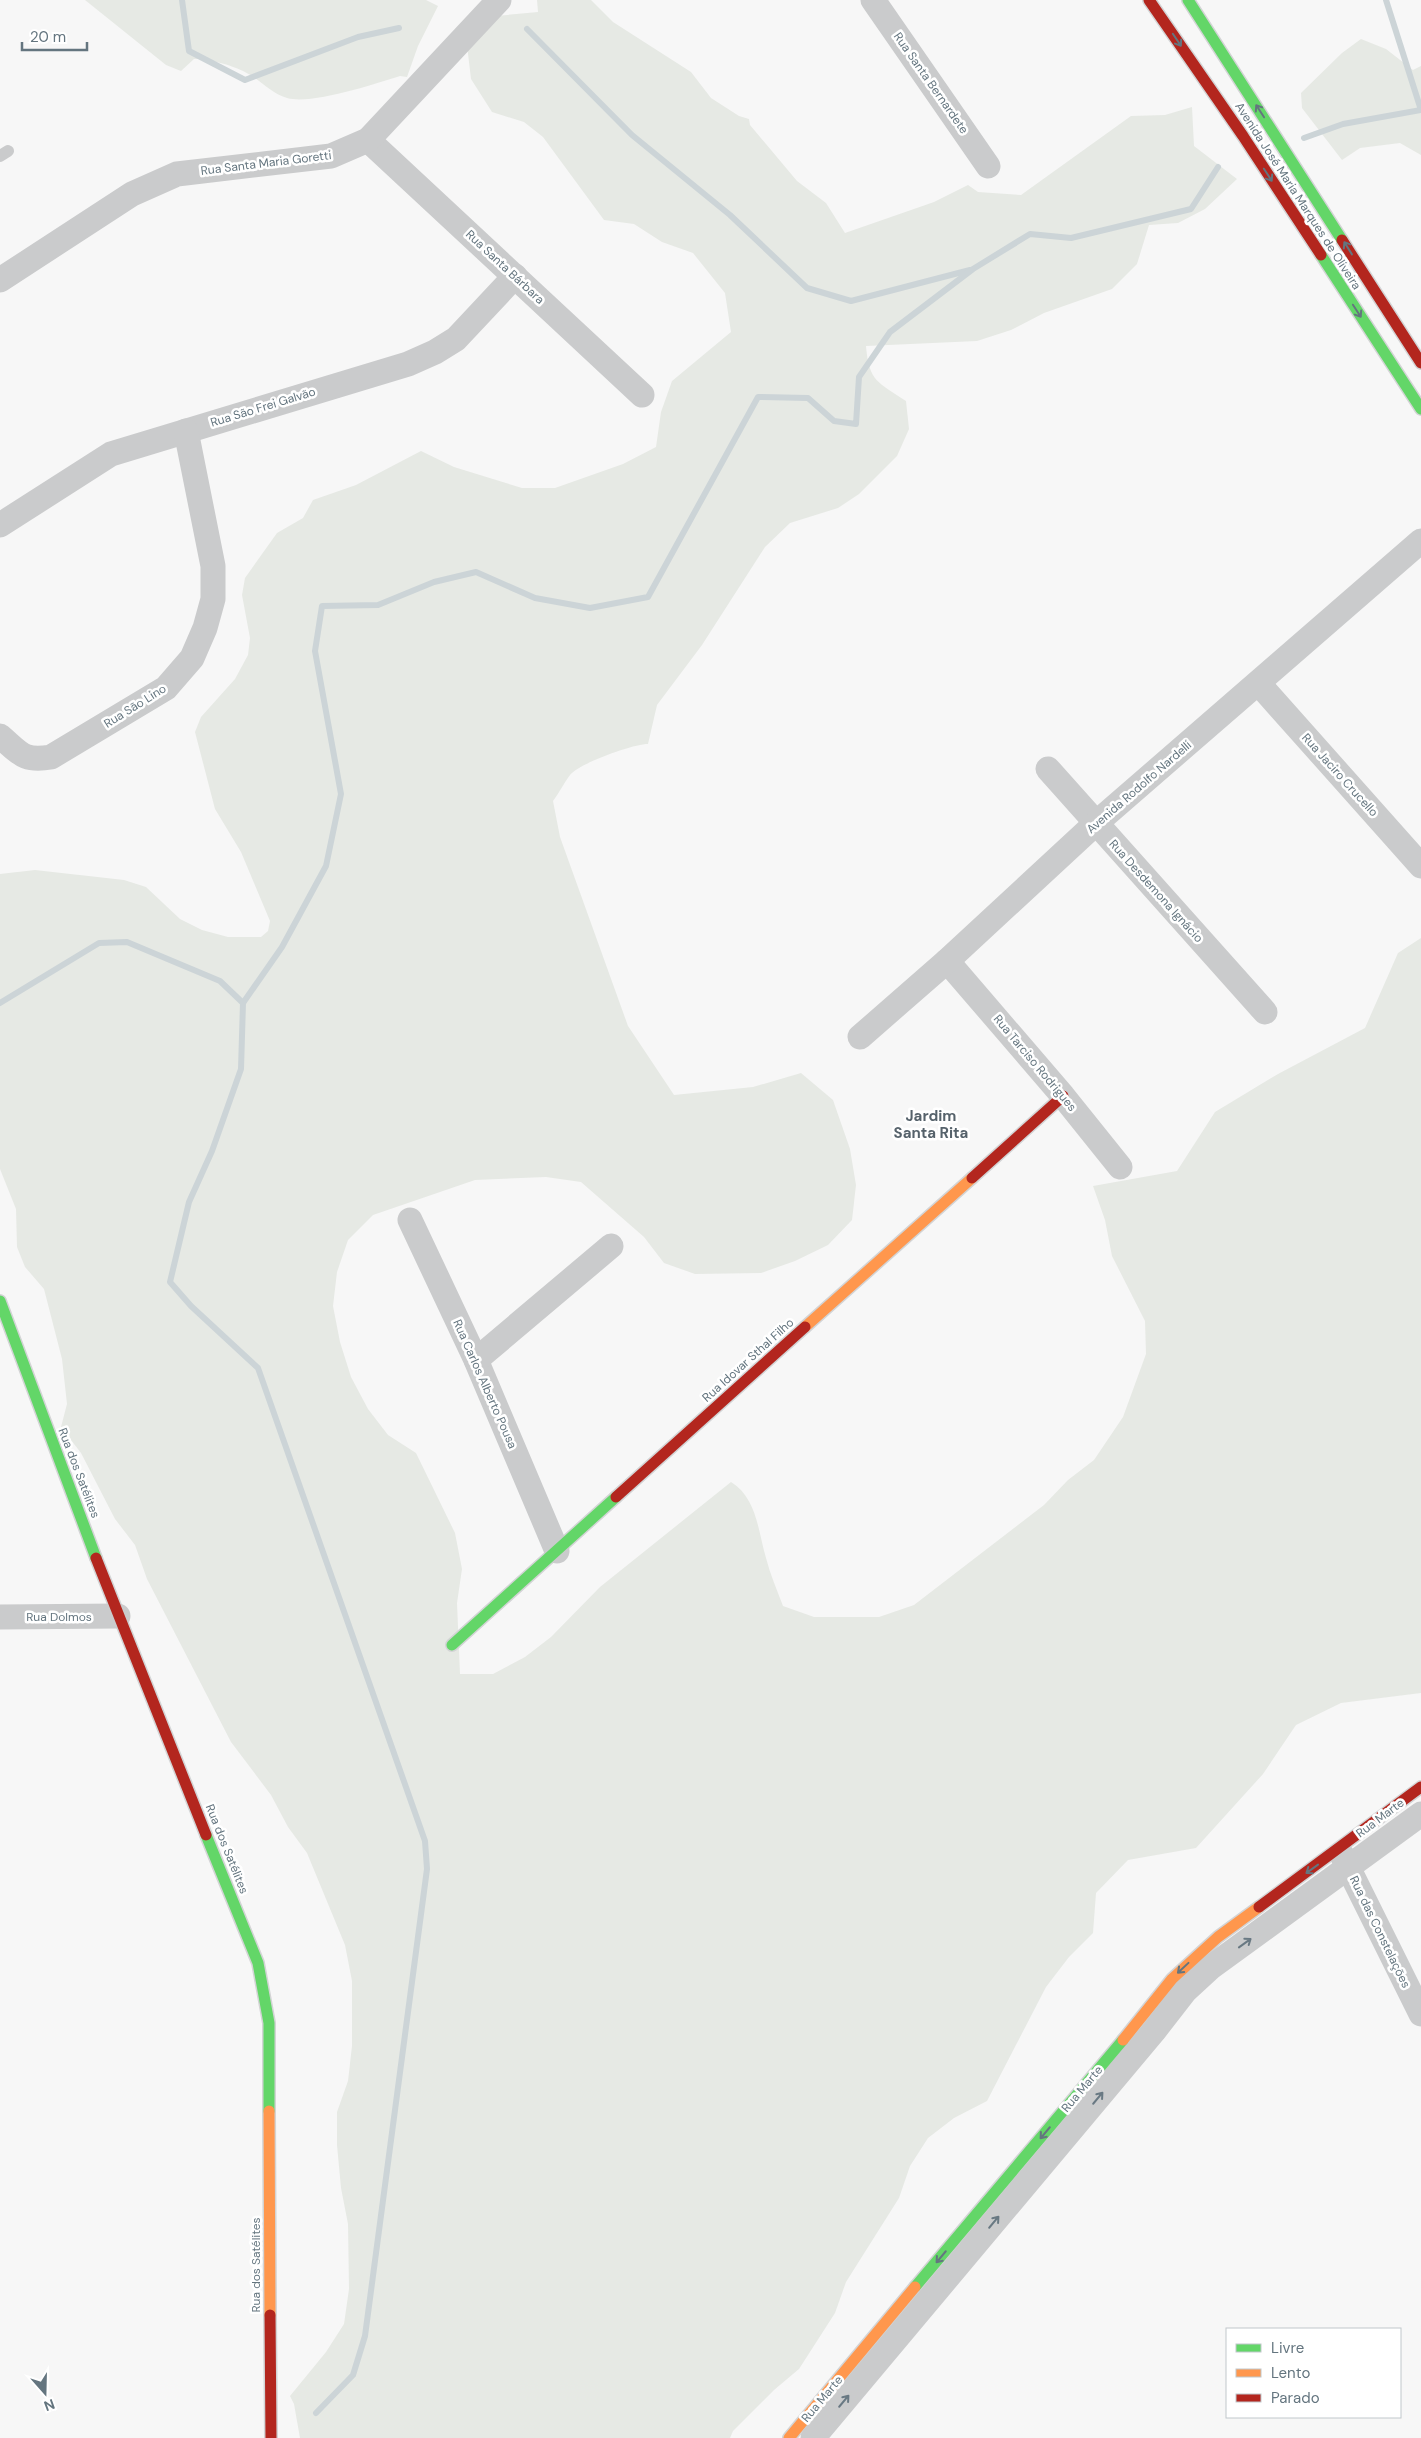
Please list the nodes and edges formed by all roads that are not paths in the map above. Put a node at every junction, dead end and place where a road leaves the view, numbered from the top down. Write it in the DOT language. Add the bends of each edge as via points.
graph roads {
  1 [pos="499,0"];
  2 [pos="873,0"];
  3 [pos="1149,0"];
  4 [pos="1188,0"];
  5 [pos="368,140"];
  6 [pos="988,166"];
  7 [pos="515,276"];
  8 [pos="0,280"];
  9 [pos="1421,363"];
  10 [pos="642,395"];
  11 [pos="1421,408"];
  12 [pos="186,431"];
  13 [pos="0,525"];
  14 [pos="1421,541"];
  15 [pos="1258,684"];
  16 [pos="0,736"];
  17 [pos="1048,769"];
  18 [pos="1095,824"];
  19 [pos="1421,866"];
  20 [pos="947,960"];
  21 [pos="1265,1012"];
  22 [pos="860,1037"];
  23 [pos="1063,1096"];
  24 [pos="1120,1167"];
  25 [pos="410,1220"];
  26 [pos="611,1246"];
  27 [pos="0,1301"];
  28 [pos="476,1360"];
  29 [pos="557,1551"];
  30 [pos="118,1616"];
  31 [pos="0,1617"];
  32 [pos="452,1645"];
  33 [pos="1421,1788"];
  34 [pos="1421,1814"];
  35 [pos="1344,1859"];
  36 [pos="1421,2014"];
  37 [pos="271,2438"];
  38 [pos="789,2438"];
  39 [pos="813,2438"];
  1 -- 5 [label="street, Rua Santa Maria Goretti"];
  2 -- 6 [label="street, Rua Santa Bernardete"];
  3 -- 11 [label="street, Avenida José Maria Marques de Oliveira, one-way"];
  9 -- 4 [label="street, Avenida José Maria Marques de Oliveira, one-way"];
  5 -- 7 [label="street, Rua Santa Bárbara"];
  5 -- 8 [label="street, Rua Santa Maria Goretti" via="331,156 177,174 132,194"];
  7 -- 10 [label="street, Rua Santa Bárbara"];
  7 -- 12 [label="street, Rua São Frei Galvão" via="456,339 435,352 408,364"];
  12 -- 13 [label="street, Rua São Frei Galvão" via="111,454"];
  12 -- 16 [label="street, Rua São Lino" via="213,566 213,599 192,658 166,688 51,757 33,760"];
  14 -- 15 [label="street, Avenida Rodolfo Nardelli"];
  15 -- 18 [label="street, Avenida Rodolfo Nardelli"];
  15 -- 19 [label="street, Rua Jaciro Crucello"];
  17 -- 18 [label="street, Rua Desdemona Ignácio"];
  18 -- 20 [label="street, Avenida Rodolfo Nardelli"];
  18 -- 21 [label="street, Rua Desdemona Ignácio"];
  20 -- 22 [label="street, Avenida Rodolfo Nardelli"];
  20 -- 23 [label="street, Rua Tarciso Rodrigues"];
  23 -- 24 [label="street, Rua Tarciso Rodrigues"];
  23 -- 29 [label="street, Rua Idovar Sthal Filho"];
  25 -- 28 [label="street, Rua Carlos Alberto Pousa"];
  26 -- 28 [label="street"];
  27 -- 30 [label="street, Rua dos Satélites"];
  28 -- 29 [label="street, Rua Carlos Alberto Pousa"];
  29 -- 32 [label="street, Rua Idovar Sthal Filho"];
  30 -- 31 [label="street, Rua Dolmos"];
  30 -- 37 [label="street, Rua dos Satélites" via="258,1963 264,1992 269,2023"];
  33 -- 35 [label="street, Rua Marte"];
  34 -- 35 [label="street, Rua Marte"];
  35 -- 36 [label="street, Rua das Constelações"];
  35 -- 38 [label="street, Rua Marte, one-way" via="1218,1937 1172,1979"];
  39 -- 35 [label="street, Rua Marte, one-way" via="1185,1991"];
}
